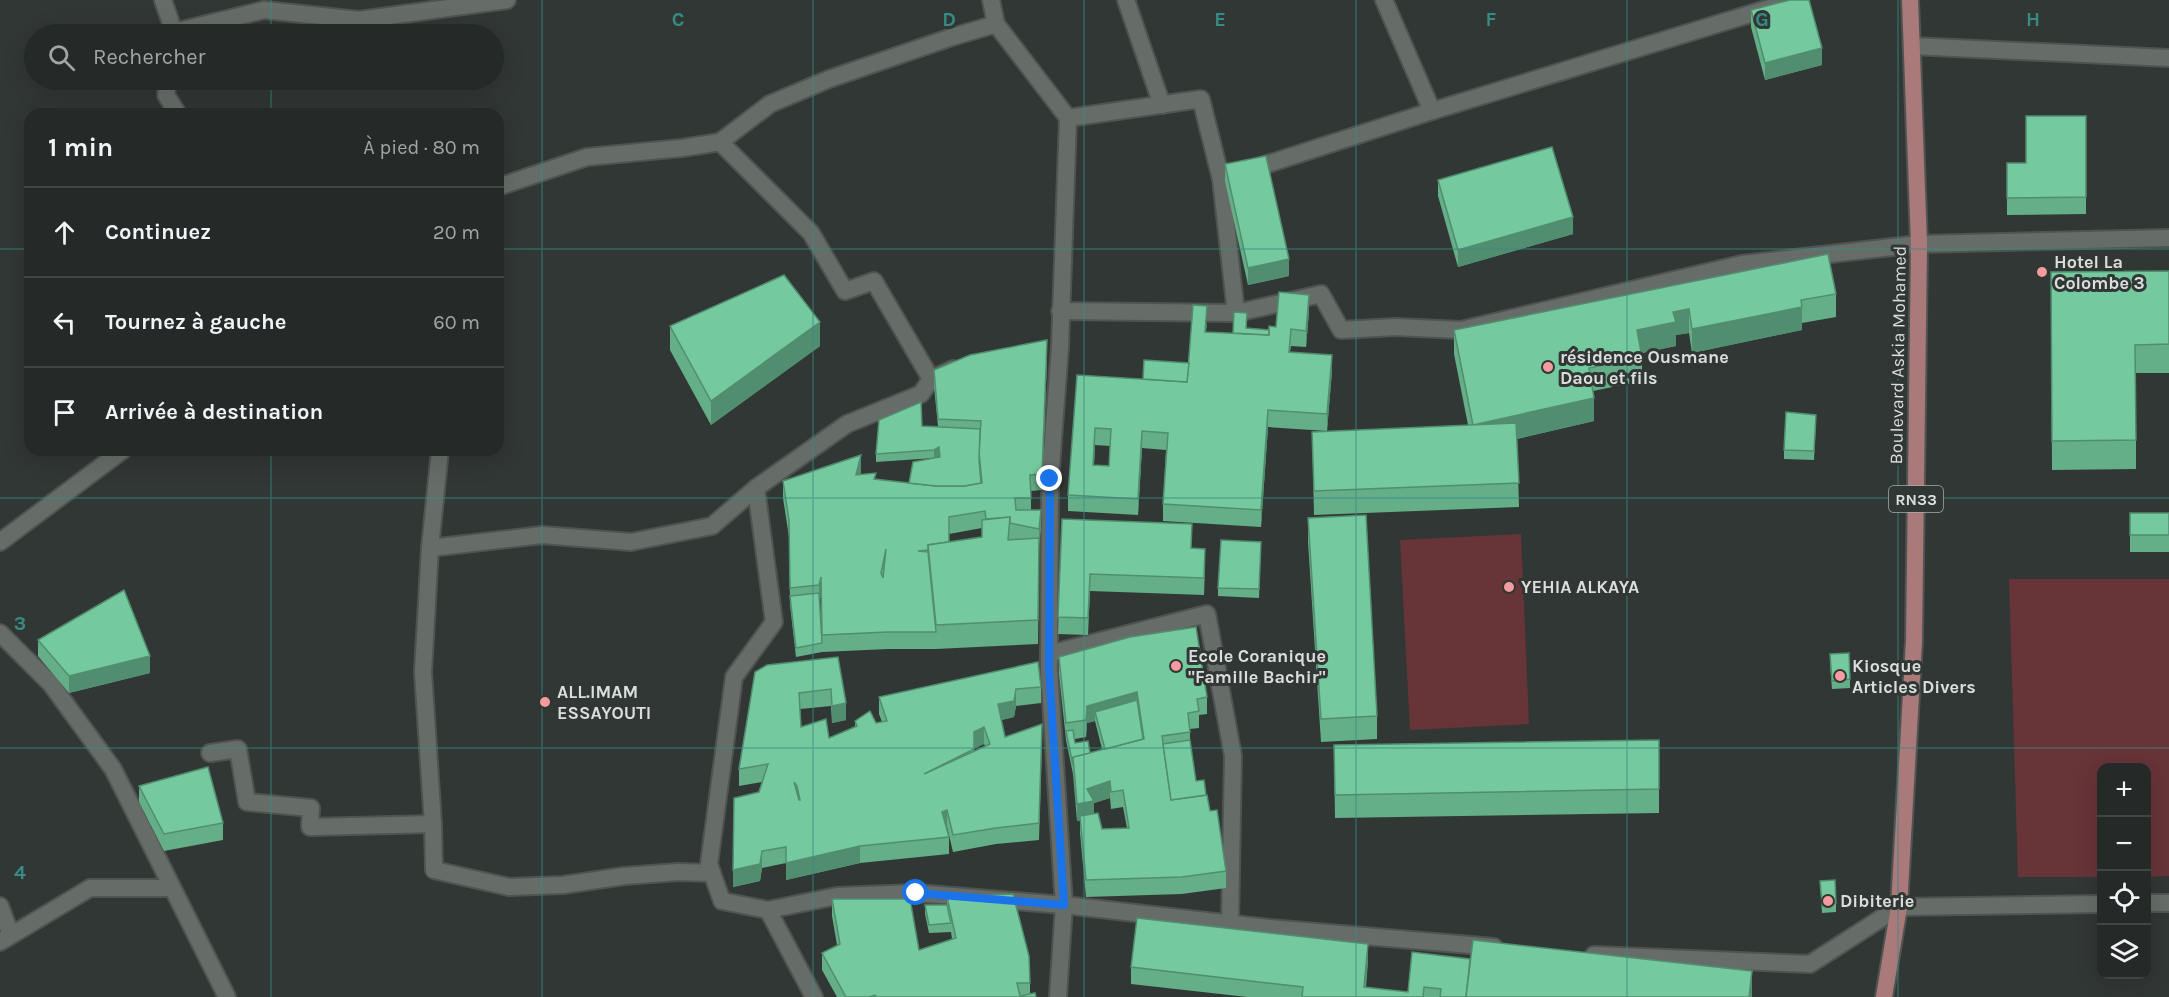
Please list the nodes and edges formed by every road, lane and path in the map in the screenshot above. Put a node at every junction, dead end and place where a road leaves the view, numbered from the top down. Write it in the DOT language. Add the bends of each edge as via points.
graph roads {
  1 [pos="164,0"];
  2 [pos="507,0"];
  3 [pos="991,0"];
  4 [pos="1126,0"];
  5 [pos="1384,0"];
  6 [pos="1796,0"];
  7 [pos="1910,0"];
  8 [pos="171,24"];
  9 [pos="209,24"];
  10 [pos="996,24"];
  11 [pos="1912,46"];
  12 [pos="2169,58"];
  13 [pos="167,90"];
  14 [pos="1162,105"];
  15 [pos="174,108"];
  16 [pos="1432,111"];
  17 [pos="1068,118"];
  18 [pos="720,142"];
  19 [pos="1221,179"];
  20 [pos="504,185"];
  21 [pos="2169,238"];
  22 [pos="1919,244"];
  23 [pos="1060,311"];
  24 [pos="1236,313"];
  25 [pos="1060,347"];
  26 [pos="1040,350"];
  27 [pos="965,366"];
  28 [pos="931,379"];
  29 [pos="115,456"];
  30 [pos="439,456"];
  31 [pos="756,488"];
  32 [pos="0,542"];
  33 [pos="430,548"];
  34 [pos="0,633"];
  35 [pos="1049,654"];
  36 [pos="210,753"];
  37 [pos="433,824"];
  38 [pos="712,873"];
  39 [pos="171,888"];
  40 [pos="2151,903"];
  41 [pos="2169,903"];
  42 [pos="2097,904"];
  43 [pos="1064,905"];
  44 [pos="0,906"];
  45 [pos="1899,907"];
  46 [pos="768,910"];
  47 [pos="1230,924"];
  48 [pos="5,938"];
  49 [pos="1506,948"];
  50 [pos="1576,954"];
  51 [pos="227,997"];
  52 [pos="814,997"];
  53 [pos="1058,997"];
  54 [pos="1884,997"];
  1 -- 8 [label="street"];
  2 -- 9 [label="street" via="359,20 264,10"];
  3 -- 10 [label="street"];
  4 -- 14 [label="street"];
  5 -- 16 [label="street"];
  6 -- 16 [label="street"];
  7 -- 11 [label="main road, Boulevard Askia Mohamed / RN33"];
  10 -- 17 [label="street"];
  10 -- 18 [label="street" via="829,79 770,104"];
  11 -- 12 [label="street"];
  11 -- 22 [label="main road, Boulevard Askia Mohamed / RN33"];
  13 -- 15 [label="street"];
  14 -- 17 [label="street"];
  14 -- 19 [label="street" via="1200,99"];
  16 -- 19 [label="street"];
  17 -- 23 [label="street"];
  18 -- 20 [label="street" via="587,157"];
  18 -- 28 [label="street" via="811,233 845,291 874,281"];
  19 -- 24 [label="street"];
  21 -- 22 [label="street"];
  22 -- 24 [label="street" via="1742,264 1461,330 1341,330 1321,294"];
  22 -- 45 [label="main road, Boulevard Askia Mohamed / RN33" via="1914,641"];
  23 -- 24 [label="street"];
  23 -- 25 [label="street"];
  25 -- 26 [label="street"];
  25 -- 35 [label="street" via="1050,479"];
  27 -- 28 [label="street"];
  28 -- 31 [label="street" via="921,394 847,424"];
  29 -- 32 [label="street"];
  30 -- 33 [label="street"];
  31 -- 33 [label="street" via="712,526 632,542 542,536"];
  31 -- 38 [label="street" via="774,622 734,677 709,864"];
  33 -- 37 [label="street" via="423,672"];
  34 -- 39 [label="street" via="51,684 113,769"];
  35 -- 43 [label="street"];
  35 -- 47 [label="street" via="1207,614 1233,756"];
  36 -- 37 [label="street" via="238,749 247,802 310,808 309,827"];
  37 -- 38 [label="street" via="434,870 509,887 678,872"];
  38 -- 46 [label="street" via="722,901"];
  39 -- 48 [label="street" via="90,888"];
  39 -- 51 [label="street"];
  40 -- 41 [label="street"];
  42 -- 45 [label="street"];
  43 -- 46 [label="street" via="916,893 837,896"];
  43 -- 47 [label="street"];
  43 -- 53 [label="street"];
  44 -- 48 [label="street"];
  45 -- 50 [label="street" via="1810,964"];
  45 -- 54 [label="main road, Boulevard Askia Mohamed / RN33"];
  46 -- 52 [label="street"];
  47 -- 49 [label="street"];
}
